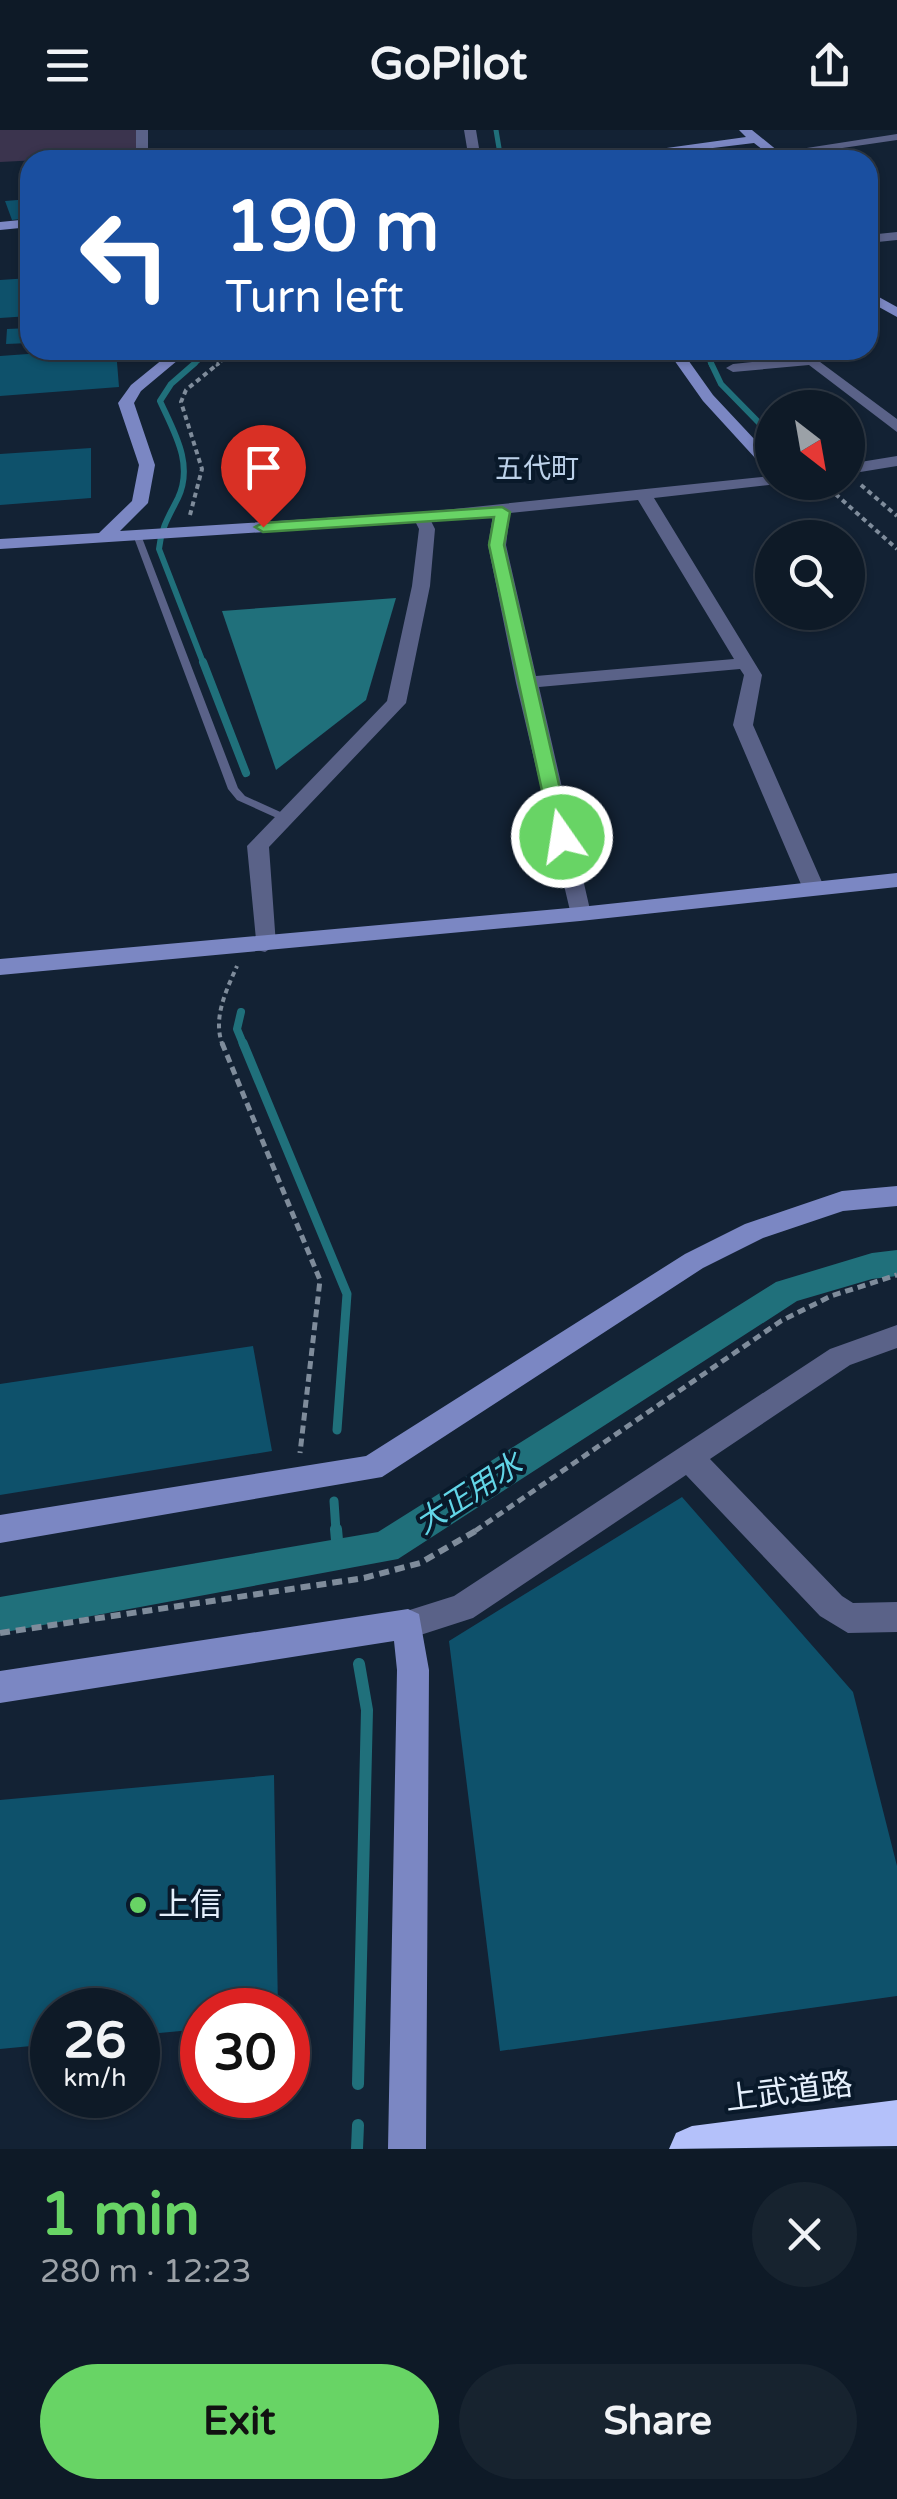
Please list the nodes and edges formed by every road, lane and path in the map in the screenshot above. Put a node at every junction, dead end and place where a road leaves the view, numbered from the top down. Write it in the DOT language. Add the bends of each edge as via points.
graph roads {
  1 [pos="749,134"];
  2 [pos="897,138"];
  3 [pos="661,150"];
  4 [pos="769,150"];
  5 [pos="822,150"];
  6 [pos="171,360"];
  7 [pos="223,360"];
  8 [pos="681,360"];
  9 [pos="733,368"];
  10 [pos="897,427"];
  11 [pos="755,448"];
  12 [pos="897,461"];
  13 [pos="865,466"];
  14 [pos="755,483"];
  15 [pos="865,488"];
  16 [pos="645,497"];
  17 [pos="842,500"];
  18 [pos="502,512"];
  19 [pos="897,516"];
  20 [pos="421,518"];
  21 [pos="184,532"];
  22 [pos="136,535"];
  23 [pos="104,537"];
  24 [pos="0,544"];
  25 [pos="897,548"];
  26 [pos="746,663"];
  27 [pos="525,682"];
  28 [pos="283,817"];
  29 [pos="897,880"];
  30 [pos="814,889"];
  31 [pos="580,914"];
  32 [pos="265,944"];
  33 [pos="237,966"];
  34 [pos="0,967"];
  35 [pos="897,1196"];
  36 [pos="897,1275"];
  37 [pos="897,1336"];
  38 [pos="688,1456"];
  39 [pos="298,1481"];
  40 [pos="0,1529"];
  41 [pos="897,1617"];
  42 [pos="408,1624"];
  43 [pos="0,1634"];
  44 [pos="0,1687"];
  45 [pos="897,2123"];
  46 [pos="407,2149"];
  47 [pos="692,2149"];
  1 -- 3 [label="street"];
  1 -- 4 [label="street"];
  2 -- 5 [label="street"];
  6 -- 23 [label="street" via="126,403 147,466 140,503"];
  7 -- 21 [label="path" via="181,402 204,469"];
  8 -- 11 [label="street"];
  9 -- 10 [label="street" via="812,360"];
  12 -- 13 [label="street"];
  14 -- 16 [label="street"];
  15 -- 19 [label="path"];
  16 -- 18 [label="street"];
  16 -- 26 [label="street"];
  17 -- 25 [label="path"];
  18 -- 20 [label="street"];
  18 -- 27 [label="street" via="497,545"];
  20 -- 21 [label="street"];
  20 -- 28 [label="street" via="421,586 396,703"];
  21 -- 22 [label="street"];
  22 -- 23 [label="street"];
  22 -- 28 [label="lane" via="233,789"];
  23 -- 24 [label="street"];
  26 -- 27 [label="street"];
  26 -- 30 [label="street" via="753,675 743,724"];
  27 -- 31 [label="street"];
  28 -- 32 [label="street" via="256,852"];
  29 -- 30 [label="street"];
  30 -- 31 [label="street"];
  31 -- 32 [label="street"];
  32 -- 34 [label="street"];
  33 -- 39 [label="path" via="218,1033 320,1280"];
  35 -- 39 [label="street" via="842,1201 754,1231 694,1261 372,1468"];
  36 -- 43 [label="path" via="781,1321 420,1563 364,1578"];
  37 -- 38 [label="street" via="840,1358"];
  38 -- 41 [label="street" via="831,1606 848,1618"];
  38 -- 42 [label="street" via="462,1608"];
  39 -- 40 [label="street"];
  42 -- 44 [label="street"];
  42 -- 46 [label="street" via="414,1670"];
  45 -- 47 [label="highway, 上武道路"];
}
